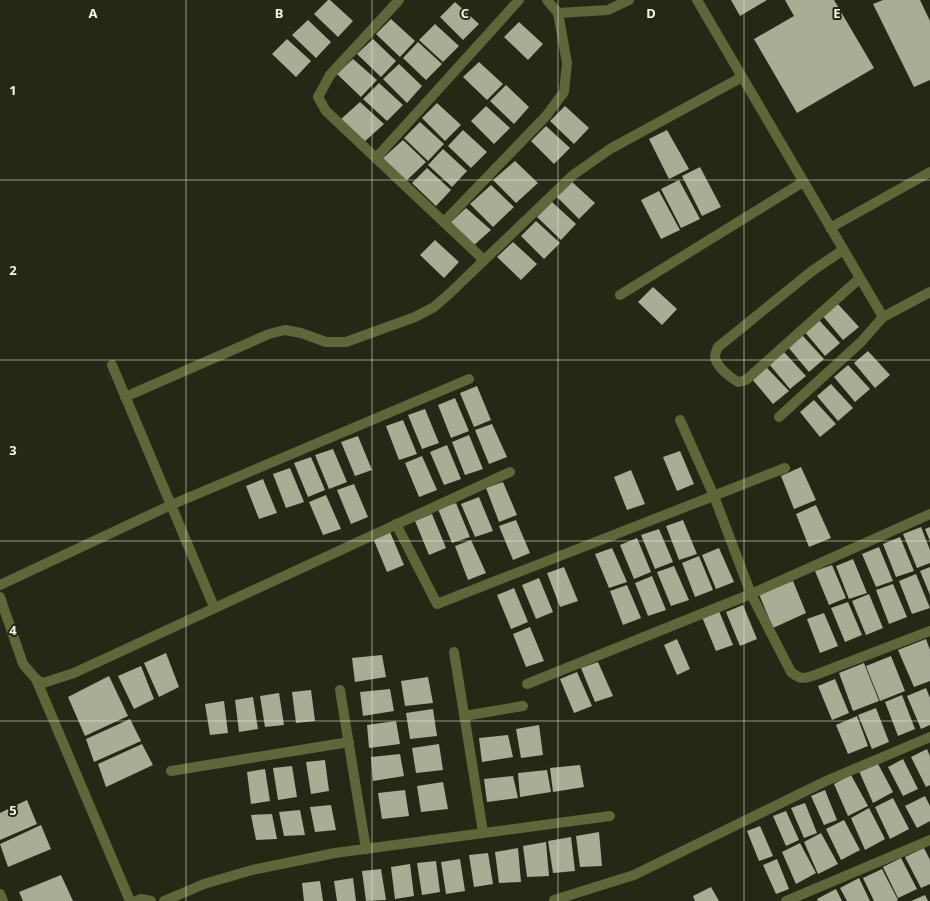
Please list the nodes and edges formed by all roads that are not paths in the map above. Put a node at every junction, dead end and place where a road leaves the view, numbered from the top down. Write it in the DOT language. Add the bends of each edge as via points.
graph roads {
  1 [pos="399,0"];
  2 [pos="519,0"];
  3 [pos="547,0"];
  4 [pos="629,0"];
  5 [pos="697,0"];
  6 [pos="558,13"];
  7 [pos="742,77"];
  8 [pos="376,158"];
  9 [pos="930,172"];
  10 [pos="803,182"];
  11 [pos="444,222"];
  12 [pos="830,228"];
  13 [pos="842,250"];
  14 [pos="484,260"];
  15 [pos="860,278"];
  16 [pos="930,292"];
  17 [pos="620,295"];
  18 [pos="883,317"];
  19 [pos="112,365"];
  20 [pos="469,379"];
  21 [pos="125,397"];
  22 [pos="779,417"];
  23 [pos="680,420"];
  24 [pos="785,468"];
  25 [pos="510,472"];
  26 [pos="714,496"];
  27 [pos="171,505"];
  28 [pos="930,514"];
  29 [pos="396,524"];
  30 [pos="0,585"];
  31 [pos="751,594"];
  32 [pos="0,597"];
  33 [pos="214,607"];
  34 [pos="930,631"];
  35 [pos="454,652"];
  36 [pos="36,680"];
  37 [pos="527,684"];
  38 [pos="340,690"];
  39 [pos="524,706"];
  40 [pos="464,716"];
  41 [pos="930,737"];
  42 [pos="349,742"];
  43 [pos="171,771"];
  44 [pos="610,816"];
  45 [pos="483,832"];
  46 [pos="930,840"];
  47 [pos="366,849"];
  48 [pos="0,894"];
  49 [pos="554,900"];
  50 [pos="3,901"];
  51 [pos="130,901"];
  52 [pos="136,901"];
  53 [pos="151,901"];
  54 [pos="166,901"];
  55 [pos="786,901"];
  1 -- 8 [label="street" via="330,75 318,97 326,111"];
  2 -- 8 [label="street"];
  3 -- 6 [label="street"];
  4 -- 6 [label="street" via="608,10"];
  5 -- 7 [label="street"];
  6 -- 11 [label="street" via="567,63 564,92 546,116"];
  7 -- 10 [label="street"];
  7 -- 14 [label="street" via="610,150 572,174"];
  8 -- 11 [label="street"];
  9 -- 12 [label="street"];
  10 -- 12 [label="street"];
  10 -- 17 [label="street"];
  11 -- 14 [label="street"];
  12 -- 13 [label="street"];
  13 -- 15 [label="street"];
  13 -- 15 [label="street" via="718,347 714,354 716,361 730,378 738,382 746,380"];
  14 -- 21 [label="street" via="434,307 415,317 346,342 326,342 285,330 269,334"];
  15 -- 18 [label="street"];
  16 -- 18 [label="street"];
  18 -- 22 [label="street" via="862,342"];
  19 -- 21 [label="street"];
  20 -- 27 [label="street"];
  21 -- 27 [label="street"];
  23 -- 26 [label="street"];
  24 -- 26 [label="street"];
  25 -- 29 [label="street"];
  26 -- 29 [label="street" via="436,604"];
  26 -- 31 [label="street"];
  27 -- 30 [label="street"];
  27 -- 33 [label="street"];
  28 -- 31 [label="street"];
  29 -- 33 [label="street"];
  31 -- 34 [label="street" via="792,672 798,678 815,675"];
  31 -- 37 [label="street"];
  32 -- 36 [label="street" via="23,664"];
  33 -- 36 [label="street" via="74,673 43,684"];
  35 -- 40 [label="street"];
  36 -- 51 [label="street"];
  38 -- 42 [label="street"];
  39 -- 40 [label="street"];
  40 -- 45 [label="street"];
  41 -- 49 [label="street" via="826,781 634,875"];
  42 -- 43 [label="street"];
  42 -- 47 [label="street"];
  44 -- 45 [label="street"];
  45 -- 47 [label="street"];
  46 -- 55 [label="street"];
  47 -- 54 [label="street" via="252,870 204,884"];
  48 -- 50 [label="street"];
  52 -- 53 [label="street" via="141,898"];
}
